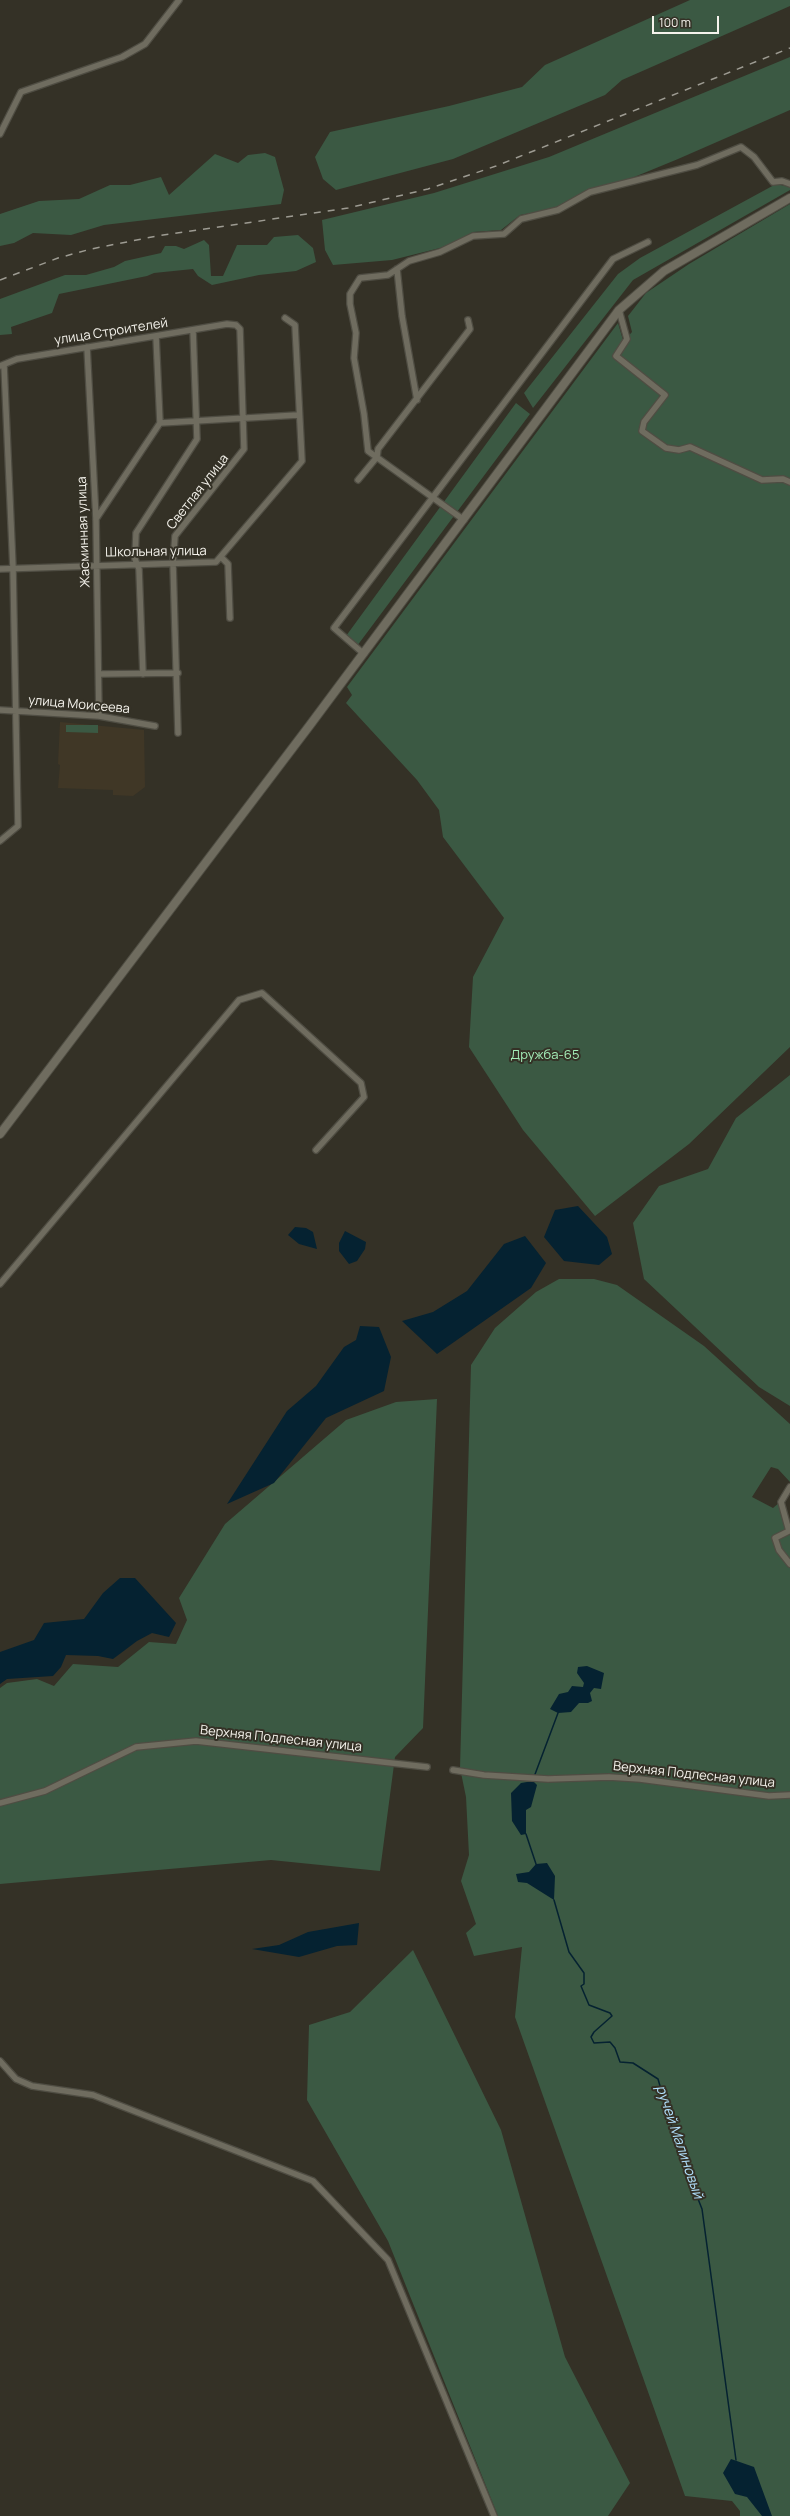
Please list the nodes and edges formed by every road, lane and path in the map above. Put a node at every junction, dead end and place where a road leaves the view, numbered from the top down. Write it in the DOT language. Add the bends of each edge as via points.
graph roads {
  1 [pos="179,0"];
  2 [pos="0,134"];
  3 [pos="790,184"];
  4 [pos="790,198"];
  5 [pos="648,242"];
  6 [pos="397,269"];
  7 [pos="619,310"];
  8 [pos="285,318"];
  9 [pos="468,320"];
  10 [pos="227,324"];
  11 [pos="193,330"];
  12 [pos="156,336"];
  13 [pos="87,347"];
  14 [pos="2,366"];
  15 [pos="417,400"];
  16 [pos="298,415"];
  17 [pos="244,420"];
  18 [pos="198,421"];
  19 [pos="160,423"];
  20 [pos="377,457"];
  21 [pos="358,480"];
  22 [pos="790,482"];
  23 [pos="432,497"];
  24 [pos="96,519"];
  25 [pos="464,520"];
  26 [pos="218,559"];
  27 [pos="173,563"];
  28 [pos="97,564"];
  29 [pos="136,564"];
  30 [pos="13,568"];
  31 [pos="0,569"];
  32 [pos="230,618"];
  33 [pos="364,654"];
  34 [pos="178,673"];
  35 [pos="100,674"];
  36 [pos="143,674"];
  37 [pos="0,710"];
  38 [pos="18,711"];
  39 [pos="99,716"];
  40 [pos="155,726"];
  41 [pos="178,733"];
  42 [pos="0,841"];
  43 [pos="0,1134"];
  44 [pos="316,1150"];
  45 [pos="0,1284"];
  46 [pos="790,1487"];
  47 [pos="789,1532"];
  48 [pos="790,1564"];
  49 [pos="427,1767"];
  50 [pos="453,1770"];
  51 [pos="790,1795"];
  52 [pos="0,1803"];
  53 [pos="0,2061"];
  54 [pos="494,2516"];
  1 -- 2 [label="street" via="145,44 122,57 21,92"];
  3 -- 6 [label="street" via="782,180 773,182 754,157 741,147 697,165 590,192 558,210 521,219 504,234 473,236 440,252 409,261"];
  4 -- 7 [label="main road" via="664,271"];
  5 -- 23 [label="street" via="613,259"];
  6 -- 15 [label="street" via="402,316"];
  6 -- 20 [label="street" via="388,275 360,278 350,294 356,333 354,358 368,450"];
  7 -- 22 [label="street" via="627,339 616,356 665,395 644,422 642,431 666,448 679,450 690,447 762,480 783,479"];
  7 -- 25 [label="main road"];
  8 -- 16 [label="street" via="295,325"];
  9 -- 15 [label="street" via="470,329"];
  10 -- 11 [label="street, улица Строителей"];
  10 -- 17 [label="street, Светлая улица" via="236,324 240,329"];
  11 -- 12 [label="street, улица Строителей"];
  11 -- 18 [label="street"];
  12 -- 13 [label="street, улица Строителей"];
  12 -- 19 [label="street"];
  13 -- 14 [label="street, улица Строителей" via="17,359"];
  13 -- 24 [label="street, Жасминная улица"];
  14 -- 30 [label="street"];
  15 -- 20 [label="street" via="378,449"];
  16 -- 17 [label="street"];
  16 -- 26 [label="street" via="302,460"];
  17 -- 18 [label="street"];
  17 -- 27 [label="street, Светлая улица" via="244,450 175,536"];
  18 -- 19 [label="street"];
  18 -- 29 [label="street" via="197,439 136,533"];
  19 -- 24 [label="street"];
  20 -- 21 [label="street"];
  20 -- 23 [label="street"];
  23 -- 25 [label="street"];
  23 -- 33 [label="street" via="334,628"];
  24 -- 28 [label="street, Жасминная улица"];
  25 -- 33 [label="main road"];
  26 -- 27 [label="street, Школьная улица"];
  26 -- 32 [label="street" via="228,564"];
  27 -- 29 [label="street, Школьная улица"];
  27 -- 34 [label="street, Светлая улица"];
  28 -- 29 [label="street, Школьная улица"];
  28 -- 30 [label="street, Школьная улица"];
  28 -- 35 [label="street, Жасминная улица"];
  29 -- 36 [label="street"];
  30 -- 31 [label="street, Школьная улица"];
  30 -- 38 [label="street"];
  33 -- 43 [label="main road"];
  34 -- 36 [label="street"];
  34 -- 41 [label="street, Светлая улица"];
  35 -- 36 [label="street"];
  35 -- 39 [label="street, Жасминная улица"];
  37 -- 38 [label="street, улица Моисеева"];
  38 -- 39 [label="street, улица Моисеева"];
  38 -- 42 [label="street" via="18,826"];
  39 -- 40 [label="street, улица Моисеева"];
  44 -- 45 [label="street" via="364,1097 361,1082 262,993 239,1000"];
  46 -- 47 [label="street" via="781,1502"];
  47 -- 48 [label="street" via="775,1538 779,1550"];
  49 -- 52 [label="street, Верхняя Подлесная улица" via="196,1741 136,1748 45,1791"];
  50 -- 51 [label="street, Верхняя Подлесная улица" via="484,1775 548,1779 640,1779 769,1796"];
  53 -- 54 [label="street" via="16,2079 32,2086 92,2095 313,2181 388,2260"];
}
